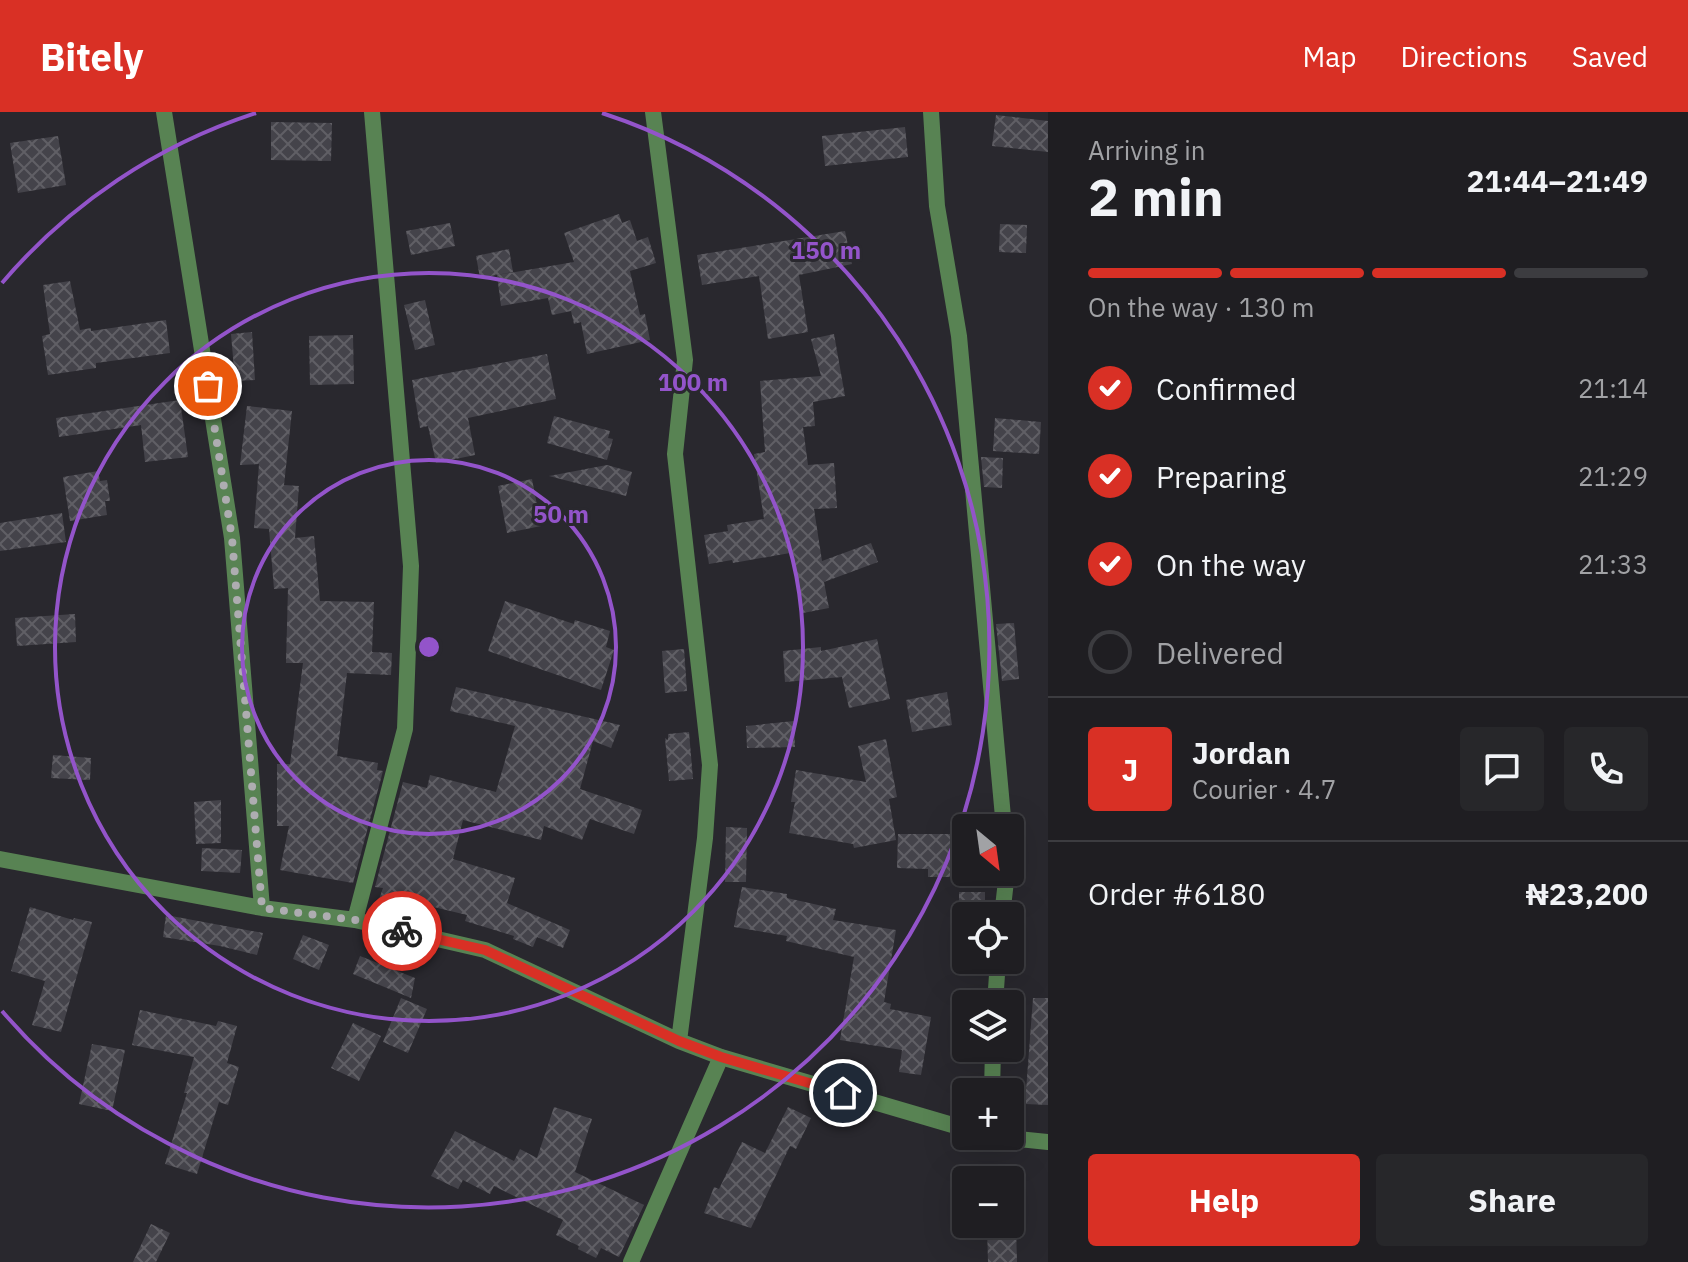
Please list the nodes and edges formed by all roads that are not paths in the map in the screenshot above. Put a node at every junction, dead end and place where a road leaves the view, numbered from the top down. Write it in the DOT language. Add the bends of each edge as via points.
graph roads {
  1 [pos="164,112"];
  2 [pos="372,112"];
  3 [pos="653,112"];
  4 [pos="931,112"];
  5 [pos="1003,814"];
  6 [pos="0,859"];
  7 [pos="262,908"];
  8 [pos="355,920"];
  9 [pos="679,1041"];
  10 [pos="721,1057"];
  11 [pos="952,1125"];
  12 [pos="1024,1140"];
  13 [pos="1048,1142"];
  14 [pos="631,1262"];
  1 -- 7 [label="street" via="232,538"];
  2 -- 8 [label="street" via="411,566 405,729"];
  3 -- 9 [label="street" via="685,360 675,454 710,765"];
  4 -- 5 [label="street" via="937,206 959,336"];
  6 -- 7 [label="street"];
  7 -- 8 [label="street"];
  8 -- 9 [label="street" via="485,950"];
  9 -- 10 [label="street"];
  10 -- 11 [label="street"];
  10 -- 14 [label="street"];
  12 -- 13 [label="street"];
}
